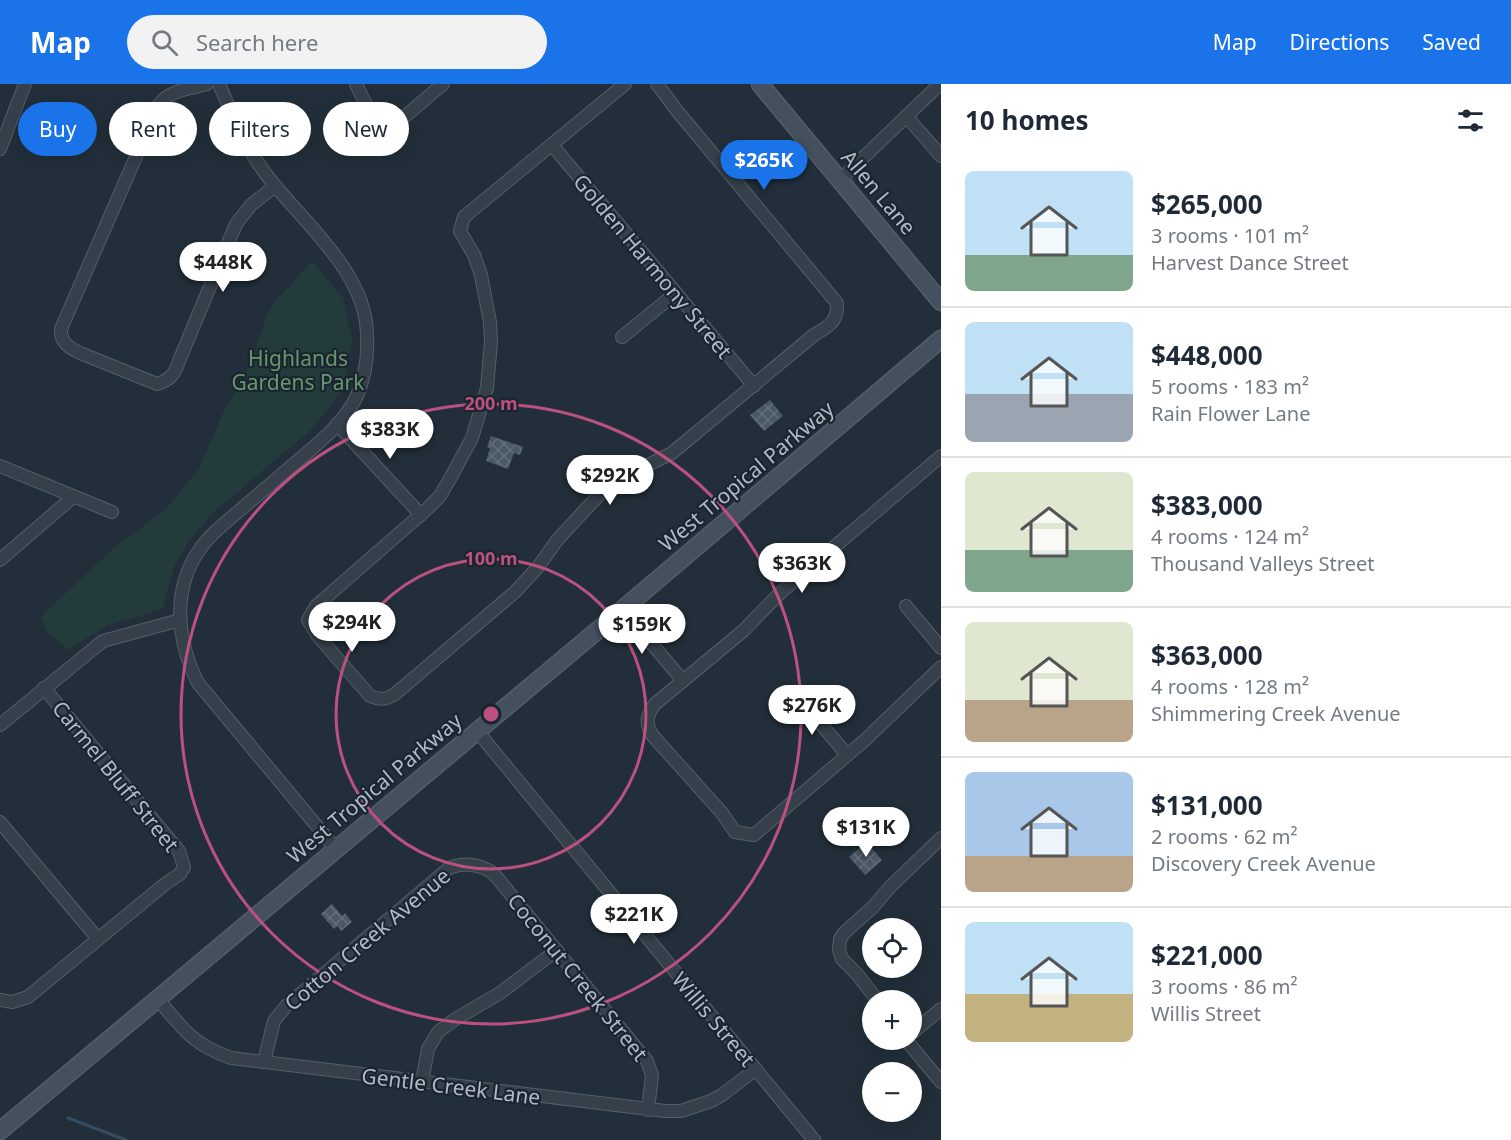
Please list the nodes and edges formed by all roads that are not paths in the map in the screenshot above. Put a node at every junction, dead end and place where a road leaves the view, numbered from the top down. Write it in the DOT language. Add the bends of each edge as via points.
graph roads {
  1 [pos="25,84"];
  2 [pos="207,84"];
  3 [pos="219,84"];
  4 [pos="356,84"];
  5 [pos="443,84"];
  6 [pos="625,84"];
  7 [pos="657,84"];
  8 [pos="760,84"];
  9 [pos="940,84"];
  10 [pos="906,116"];
  11 [pos="552,145"];
  12 [pos="0,148"];
  13 [pos="941,156"];
  14 [pos="840,180"];
  15 [pos="275,186"];
  16 [pos="676,293"];
  17 [pos="941,302"];
  18 [pos="622,337"];
  19 [pos="941,339"];
  20 [pos="754,386"];
  21 [pos="337,424"];
  22 [pos="941,456"];
  23 [pos="0,466"];
  24 [pos="73,497"];
  25 [pos="112,512"];
  26 [pos="421,515"];
  27 [pos="0,560"];
  28 [pos="906,606"];
  29 [pos="623,609"];
  30 [pos="180,620"];
  31 [pos="941,648"];
  32 [pos="941,667"];
  33 [pos="683,681"];
  34 [pos="44,688"];
  35 [pos="801,699"];
  36 [pos="0,725"];
  37 [pos="477,731"];
  38 [pos="848,755"];
  39 [pos="0,822"];
  40 [pos="941,838"];
  41 [pos="336,849"];
  42 [pos="471,865"];
  43 [pos="98,939"];
  44 [pos="556,950"];
  45 [pos="869,990"];
  46 [pos="157,998"];
  47 [pos="6,1001"];
  48 [pos="941,1009"];
  49 [pos="922,1025"];
  50 [pos="914,1050"];
  51 [pos="264,1062"];
  52 [pos="756,1069"];
  53 [pos="422,1082"];
  54 [pos="941,1082"];
  55 [pos="648,1110"];
  56 [pos="0,1131"];
  57 [pos="814,1140"];
  1 -- 12 [label="street"];
  2 -- 15 [label="street" via="172,94 158,106 61,329 64,342 80,353 148,381 164,382 176,370 236,224 250,205"];
  3 -- 15 [label="street" via="254,155"];
  4 -- 5 [label="street" via="375,118 388,124 396,124"];
  6 -- 11 [label="street"];
  7 -- 20 [label="street" via="837,303 831,326 814,335"];
  8 -- 14 [label="main road, Allen Lane"];
  9 -- 10 [label="street"];
  10 -- 13 [label="street"];
  10 -- 14 [label="street"];
  11 -- 16 [label="street, Golden Harmony Street"];
  11 -- 26 [label="street" via="469,212 461,225 462,237 482,275 488,306 491,342 487,388 462,458 440,496"];
  14 -- 17 [label="main road, Allen Lane"];
  15 -- 21 [label="street" via="344,269 366,320 367,361 356,396"];
  16 -- 18 [label="street"];
  16 -- 20 [label="street, Golden Harmony Street"];
  19 -- 29 [label="main road, West Tropical Parkway"];
  20 -- 26 [label="street" via="672,453 600,494 515,592 395,694 380,700 365,692 308,620 316,606"];
  21 -- 26 [label="street"];
  21 -- 30 [label="street" via="203,544 183,584"];
  22 -- 33 [label="street"];
  23 -- 24 [label="street"];
  24 -- 25 [label="street"];
  24 -- 27 [label="street"];
  28 -- 31 [label="street"];
  29 -- 33 [label="street"];
  29 -- 37 [label="main road, West Tropical Parkway"];
  30 -- 34 [label="street" via="103,641"];
  30 -- 41 [label="street" via="186,653 198,683"];
  32 -- 38 [label="street"];
  33 -- 38 [label="street" via="655,704 647,724 735,832 754,835 761,831"];
  34 -- 36 [label="street"];
  34 -- 43 [label="street, Carmel Bluff Street" via="179,851 184,867"];
  35 -- 38 [label="street"];
  37 -- 41 [label="main road, West Tropical Parkway"];
  37 -- 52 [label="street, Willis Street"];
  39 -- 43 [label="street"];
  40 -- 45 [label="street" via="844,933 839,946 842,959"];
  41 -- 46 [label="main road, West Tropical Parkway"];
  42 -- 44 [label="street, Coconut Creek Street" via="482,866 494,874"];
  42 -- 51 [label="street, Cotton Creek Avenue" via="449,868 278,1013"];
  43 -- 47 [label="street" via="28,998"];
  44 -- 53 [label="street" via="500,993 438,1032 428,1049"];
  44 -- 55 [label="street, Coconut Creek Street" via="647,1060 652,1075"];
  46 -- 51 [label="street, Gentle Creek Lane" via="204,1047 231,1058"];
  46 -- 56 [label="main road, West Tropical Parkway"];
  48 -- 49 [label="street"];
  50 -- 54 [label="street"];
  51 -- 53 [label="street, Gentle Creek Lane"];
  52 -- 55 [label="street, Gentle Creek Lane" via="722,1095 698,1107"];
  52 -- 57 [label="street, Willis Street"];
  53 -- 55 [label="street, Gentle Creek Lane"];
}
